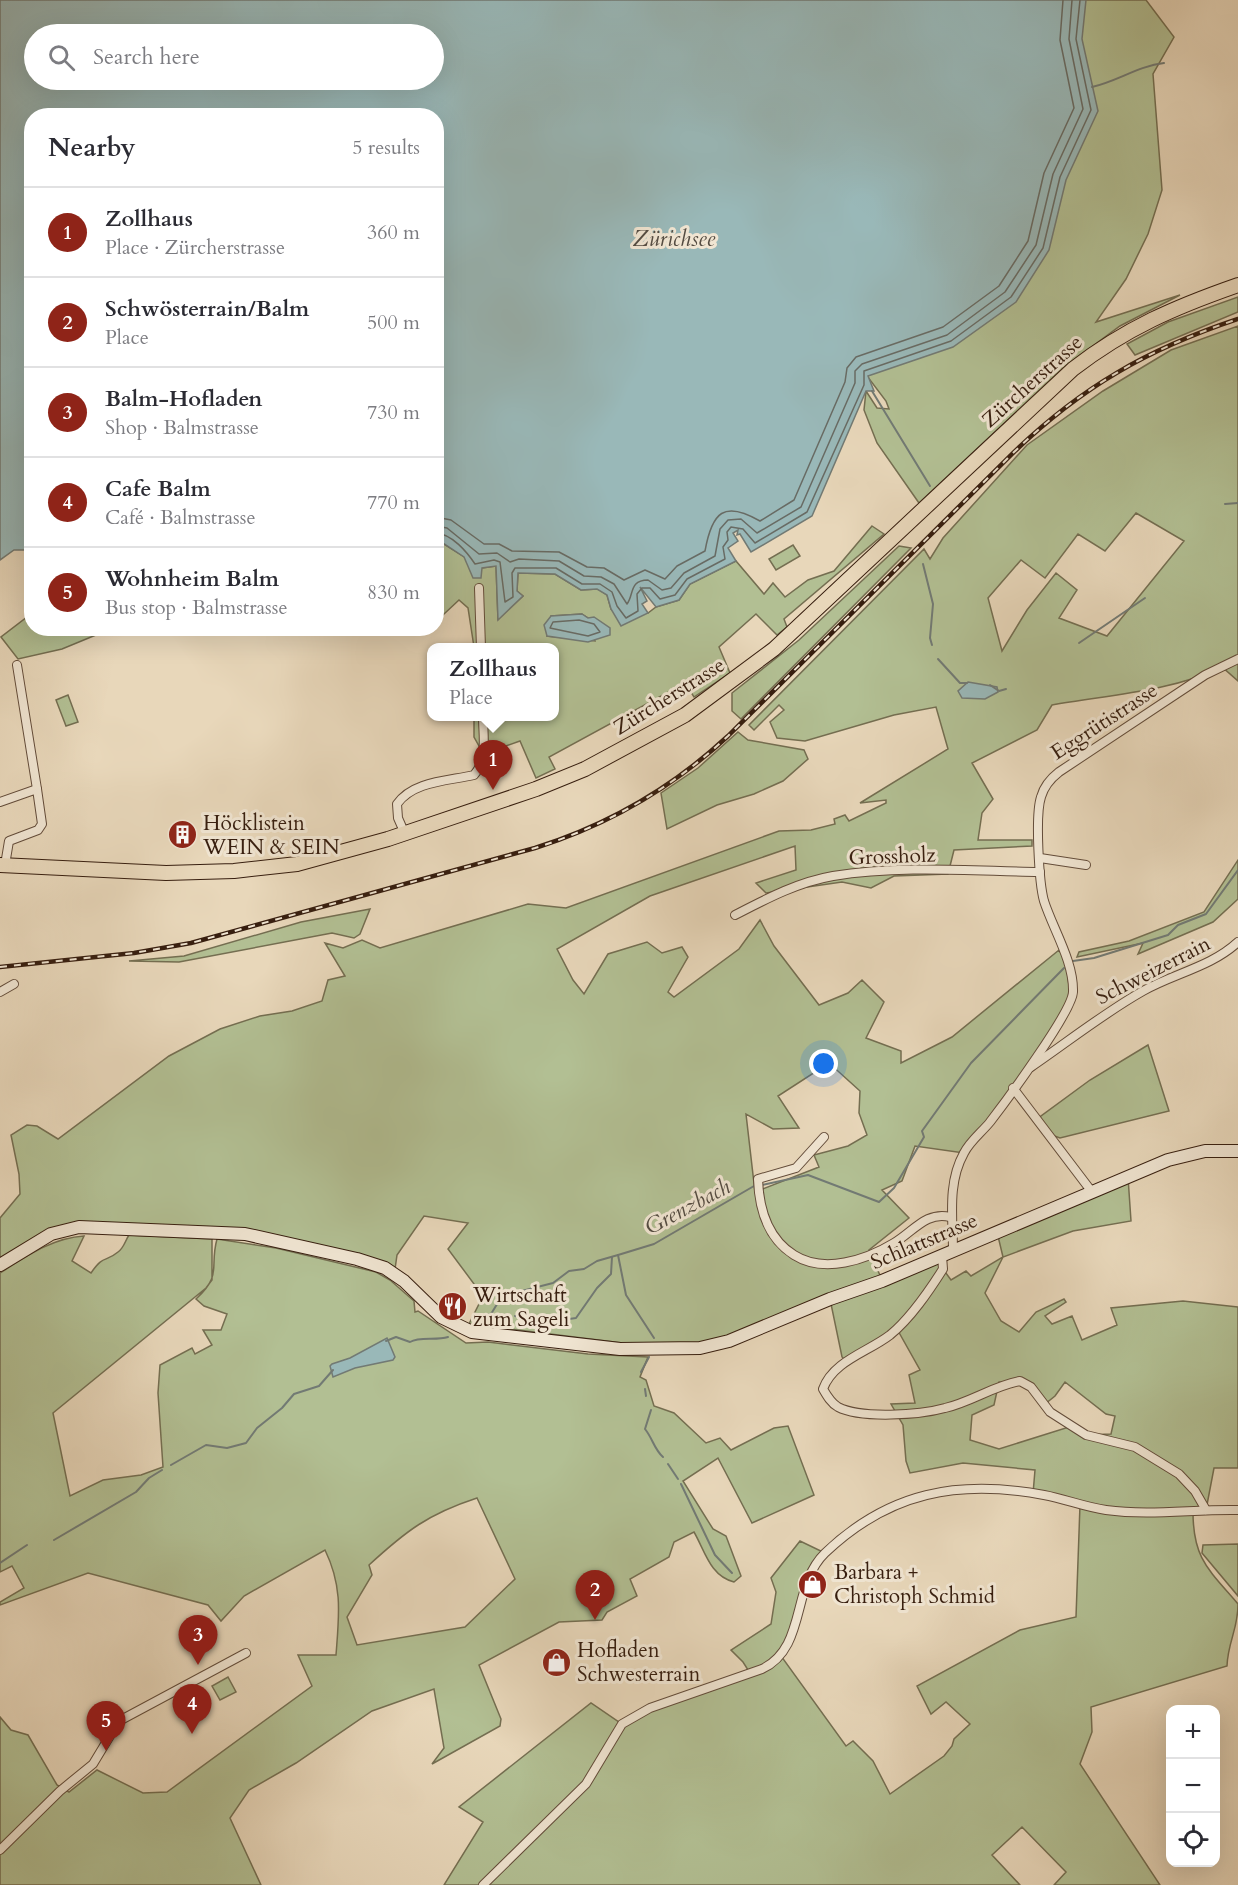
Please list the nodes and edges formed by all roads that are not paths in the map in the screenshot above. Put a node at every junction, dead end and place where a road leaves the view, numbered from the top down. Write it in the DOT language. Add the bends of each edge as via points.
graph roads {
  1 [pos="1238,285"];
  2 [pos="479,588"];
  3 [pos="480,643"];
  4 [pos="1238,659"];
  5 [pos="17,665"];
  6 [pos="483,721"];
  7 [pos="37,789"];
  8 [pos="0,802"];
  9 [pos="405,834"];
  10 [pos="1040,858"];
  11 [pos="1086,864"];
  12 [pos="3,865"];
  13 [pos="1040,872"];
  14 [pos="735,915"];
  15 [pos="1238,942"];
  16 [pos="14,984"];
  17 [pos="0,992"];
  18 [pos="1026,1071"];
  19 [pos="1013,1088"];
  20 [pos="824,1137"];
  21 [pos="1238,1151"];
  22 [pos="1092,1192"];
  23 [pos="950,1217"];
  24 [pos="947,1253"];
  25 [pos="0,1265"];
  26 [pos="1206,1510"];
  27 [pos="1238,1510"];
  28 [pos="246,1653"];
  29 [pos="0,1850"];
  30 [pos="483,1885"];
  1 -- 9 [label="main road, Zürcherstrasse" via="1153,317 1100,348 804,623 743,674 685,715 585,769"];
  2 -- 3 [label="street"];
  4 -- 10 [label="street, Eggrütistrasse" via="1205,675 1052,777 1039,807"];
  5 -- 7 [label="street"];
  6 -- 9 [label="street" via="484,756 480,768 474,775 443,779 404,794 397,804"];
  7 -- 8 [label="street"];
  7 -- 12 [label="street" via="42,825 9,841"];
  9 -- 12 [label="main road, Zürcherstrasse" via="297,864 234,871 166,873"];
  10 -- 11 [label="street"];
  10 -- 13 [label="street, Eggrütistrasse"];
  13 -- 14 [label="street, Grossholz" via="893,871 832,876 785,890"];
  13 -- 18 [label="street, Eggrütistrasse" via="1044,901 1069,968 1073,991 1056,1028"];
  15 -- 18 [label="street, Schweizerrain" via="1222,956 1116,1006"];
  16 -- 17 [label="street"];
  18 -- 19 [label="street, Eggrütistrasse"];
  19 -- 22 [label="street"];
  19 -- 23 [label="street, Eggrütistrasse" via="964,1153 956,1174"];
  20 -- 23 [label="street" via="796,1168 758,1179 759,1198 773,1235 784,1249 813,1264 848,1262 894,1243 932,1216"];
  21 -- 22 [label="street, Schlattstrasse" via="1205,1151 1184,1156"];
  22 -- 24 [label="street, Schlattstrasse"];
  23 -- 24 [label="street, Eggrütistrasse"];
  24 -- 25 [label="street, Schlattstrasse" via="714,1345 671,1349 620,1349 465,1330 441,1317 385,1268 245,1234 79,1227 51,1234"];
  24 -- 26 [label="street" via="943,1269 897,1329 826,1380 823,1389 828,1398 858,1413 922,1412 945,1408 1020,1381 1031,1387 1050,1412 1086,1435 1135,1447 1179,1474"];
  26 -- 27 [label="street"];
  26 -- 30 [label="street" via="1114,1511 1044,1495 989,1490 936,1493 889,1506 861,1524 815,1564 801,1596 790,1640 778,1659 762,1669 650,1708 622,1724 586,1784"];
  28 -- 29 [label="street" via="124,1717 93,1764"];
}
